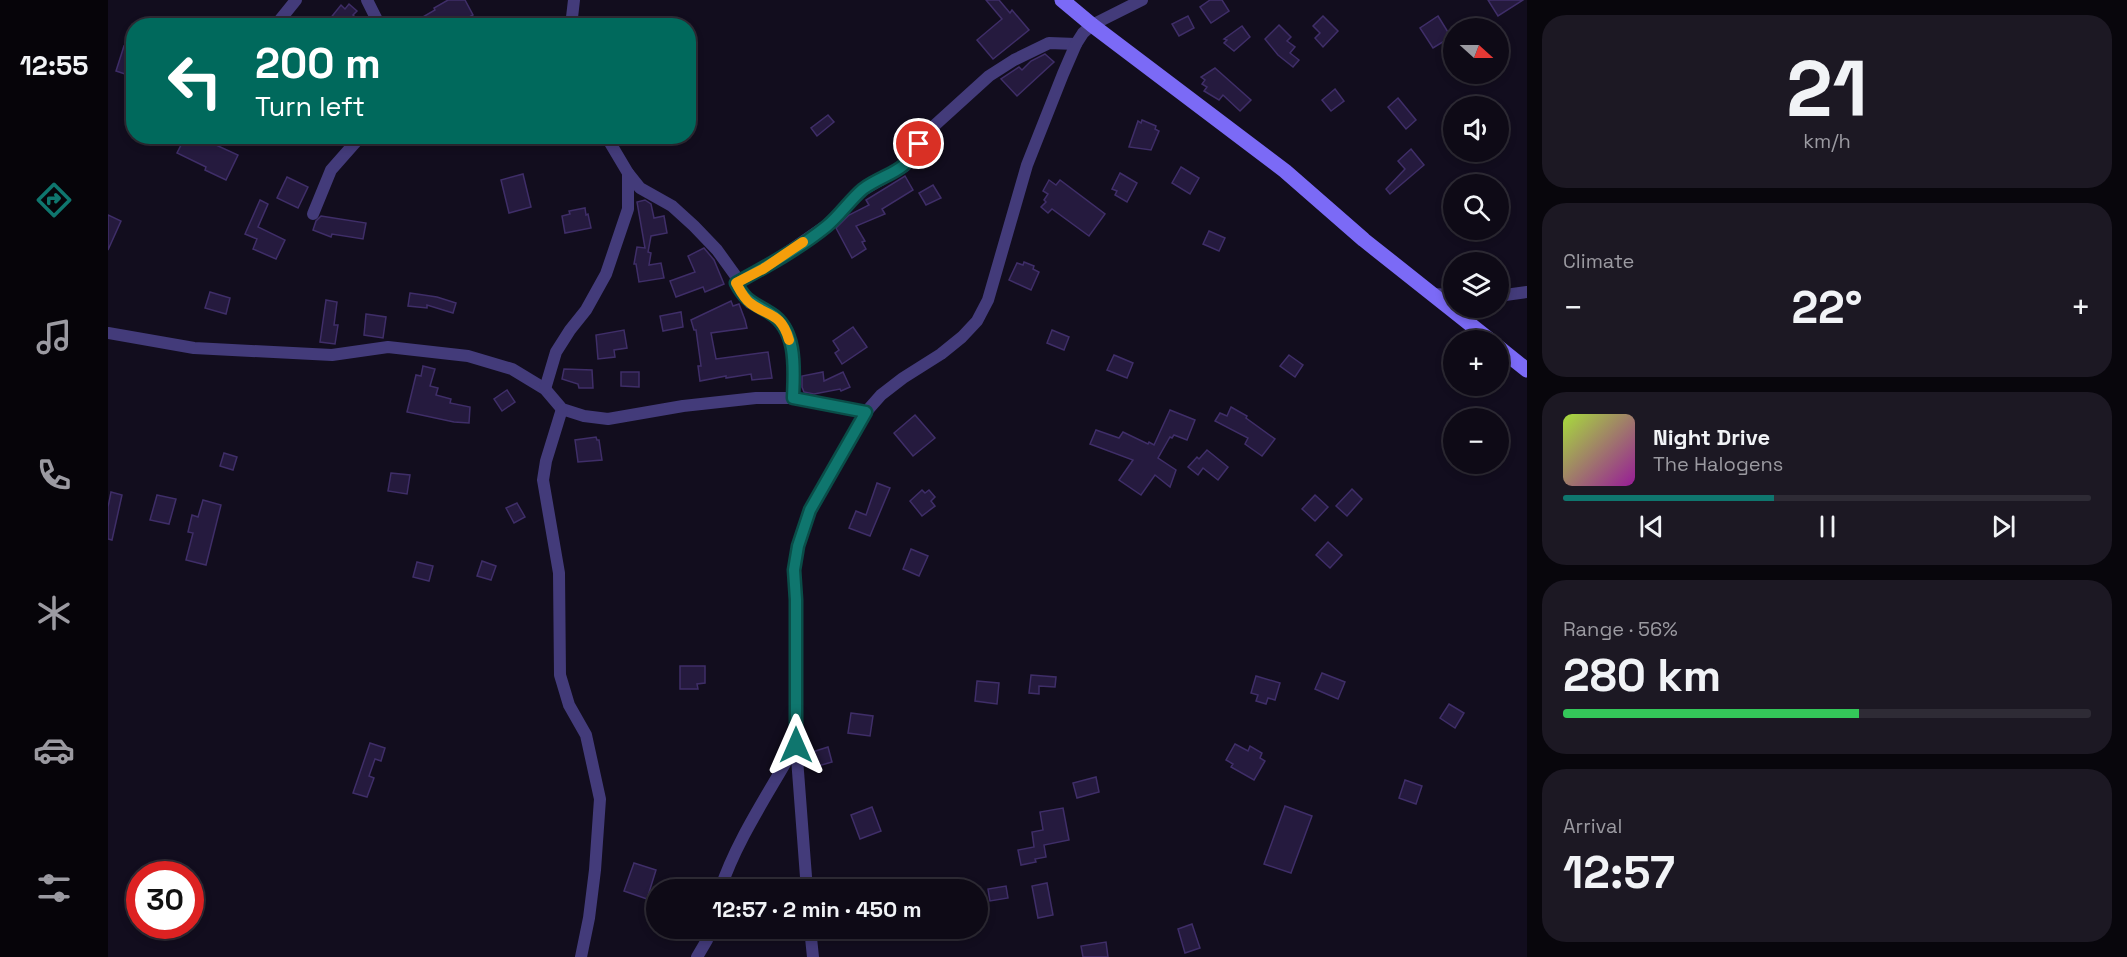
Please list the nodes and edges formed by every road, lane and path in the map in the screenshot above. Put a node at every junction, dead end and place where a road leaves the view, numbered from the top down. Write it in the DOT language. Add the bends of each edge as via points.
graph roads {
  1 [pos="296,0"];
  2 [pos="368,0"];
  3 [pos="574,0"];
  4 [pos="1062,0"];
  5 [pos="1142,0"];
  6 [pos="281,18"];
  7 [pos="376,18"];
  8 [pos="572,18"];
  9 [pos="1092,25"];
  10 [pos="1076,44"];
  11 [pos="354,144"];
  12 [pos="611,144"];
  13 [pos="628,173"];
  14 [pos="313,214"];
  15 [pos="736,283"];
  16 [pos="1527,292"];
  17 [pos="1432,294"];
  18 [pos="1443,294"];
  19 [pos="1509,294"];
  20 [pos="1477,330"];
  21 [pos="108,333"];
  22 [pos="1509,356"];
  23 [pos="1527,370"];
  24 [pos="545,389"];
  25 [pos="793,398"];
  26 [pos="562,409"];
  27 [pos="866,412"];
  28 [pos="796,745"];
  29 [pos="724,879"];
  30 [pos="806,879"];
  31 [pos="707,939"];
  32 [pos="811,939"];
  33 [pos="581,957"];
  34 [pos="697,957"];
  35 [pos="813,957"];
  1 -- 6 [label="street"];
  2 -- 7 [label="street"];
  3 -- 8 [label="street"];
  4 -- 9 [label="street"];
  5 -- 9 [label="street"];
  9 -- 10 [label="street"];
  9 -- 17 [label="street" via="1286,171"];
  10 -- 15 [label="street" via="1049,44 989,76 935,125 905,166 863,190 827,225"];
  10 -- 27 [label="street" via="1028,165 988,300 977,321 941,354 881,395"];
  11 -- 14 [label="street" via="331,170"];
  12 -- 13 [label="street"];
  13 -- 15 [label="street" via="640,188 672,206 694,226 717,250 735,275"];
  13 -- 24 [label="street" via="628,209 606,274 556,352"];
  15 -- 25 [label="street" via="750,303 772,314 786,328 794,368"];
  16 -- 19 [label="street"];
  17 -- 18 [label="street"];
  17 -- 20 [label="street"];
  21 -- 24 [label="street" via="194,348 332,355 388,347 468,356 512,369"];
  22 -- 23 [label="street"];
  24 -- 26 [label="street"];
  25 -- 26 [label="street" via="693,405 608,419 584,417"];
  25 -- 27 [label="street"];
  26 -- 33 [label="street" via="543,480 559,573 560,675 569,705 586,735 600,799 595,870"];
  27 -- 28 [label="street" via="810,510 798,546 794,570"];
  28 -- 29 [label="street"];
  28 -- 30 [label="street"];
  31 -- 34 [label="street"];
  32 -- 35 [label="street"];
}
